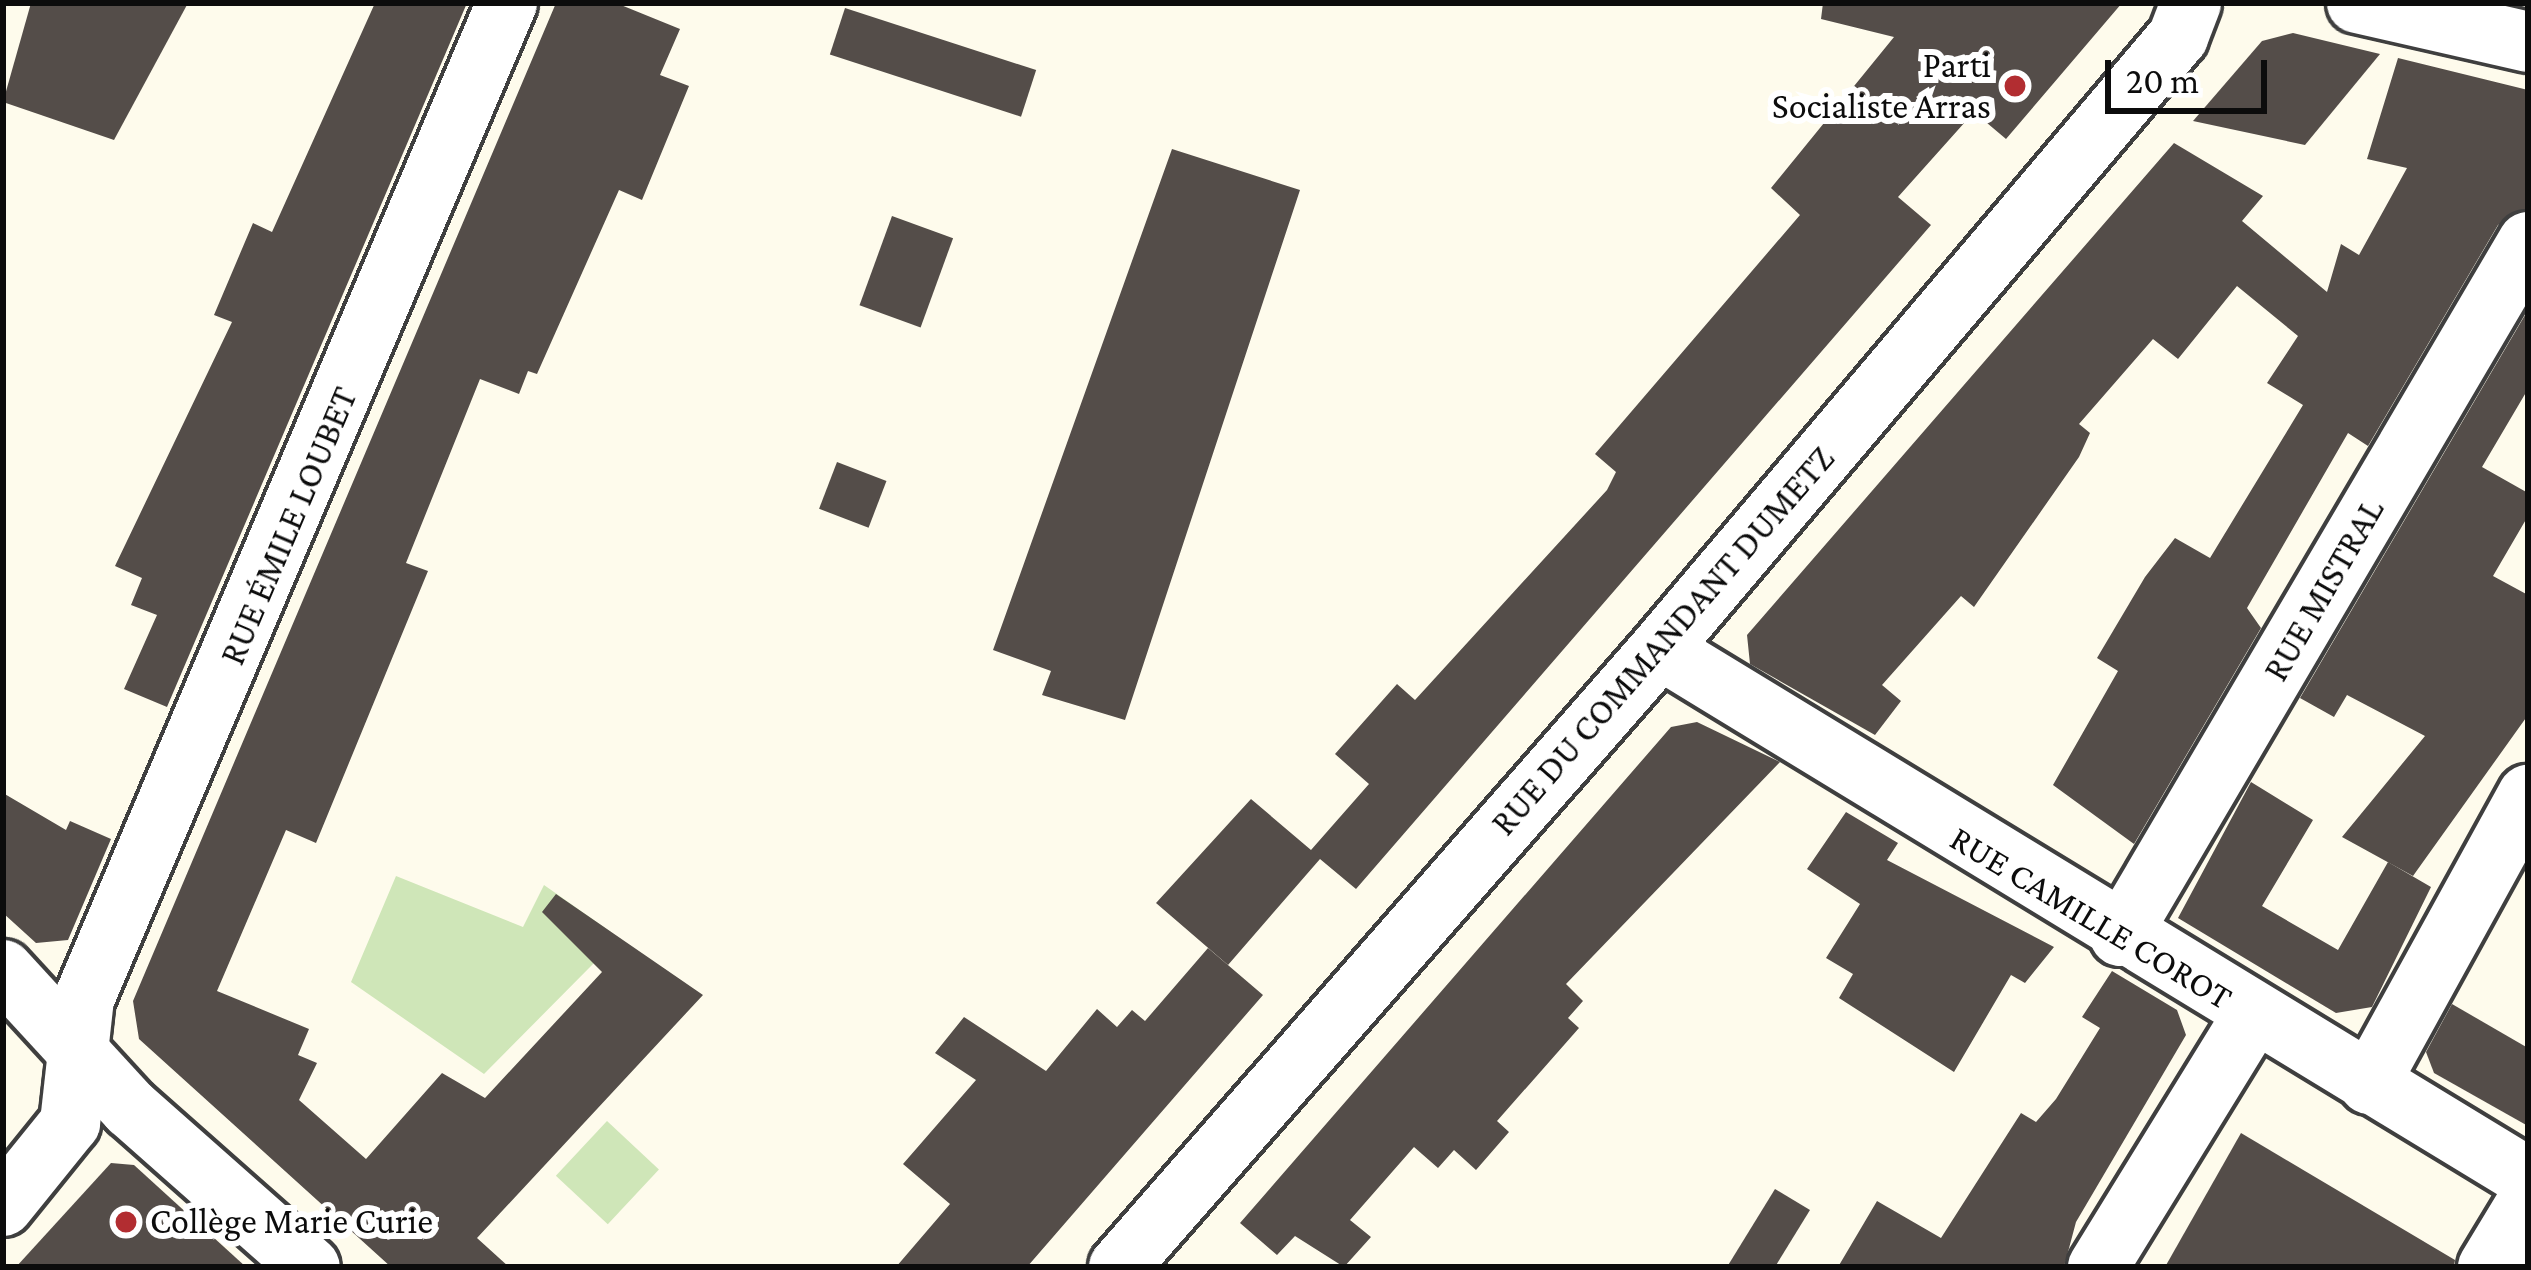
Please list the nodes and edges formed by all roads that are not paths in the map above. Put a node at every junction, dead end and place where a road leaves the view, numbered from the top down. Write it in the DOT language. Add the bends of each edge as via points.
graph roads {
  1 [pos="507,3"];
  2 [pos="2191,3"];
  3 [pos="2357,3"];
  4 [pos="2528,42"];
  5 [pos="2528,242"];
  6 [pos="1660,649"];
  7 [pos="2528,795"];
  8 [pos="2120,936"];
  9 [pos="3,970"];
  10 [pos="2253,1015"];
  11 [pos="79,1049"];
  12 [pos="2369,1084"];
  13 [pos="2528,1178"];
  14 [pos="2528,1201"];
  15 [pos="3,1206"];
  16 [pos="1130,1264"];
  17 [pos="310,1267"];
  18 [pos="2098,1267"];
  19 [pos="2488,1267"];
  1 -- 11 [label="street, RUE ÉMILE LOUBET" via="84,999"];
  2 -- 6 [label="street, RUE DU COMMANDANT DUMETZ" via="2178,37"];
  3 -- 4 [label="street"];
  5 -- 8 [label="street, RUE MISTRAL"];
  6 -- 8 [label="street, RUE CAMILLE COROT"];
  6 -- 16 [label="street, RUE DU COMMANDANT DUMETZ"];
  7 -- 12 [label="street"];
  8 -- 10 [label="street, RUE CAMILLE COROT"];
  9 -- 11 [label="street"];
  10 -- 12 [label="street, RUE CAMILLE COROT"];
  10 -- 18 [label="street"];
  11 -- 15 [label="street, RUE ÉMILE LOUBET" via="70,1123"];
  11 -- 17 [label="street"];
  12 -- 13 [label="street, RUE CAMILLE COROT"];
  14 -- 19 [label="street"];
}
